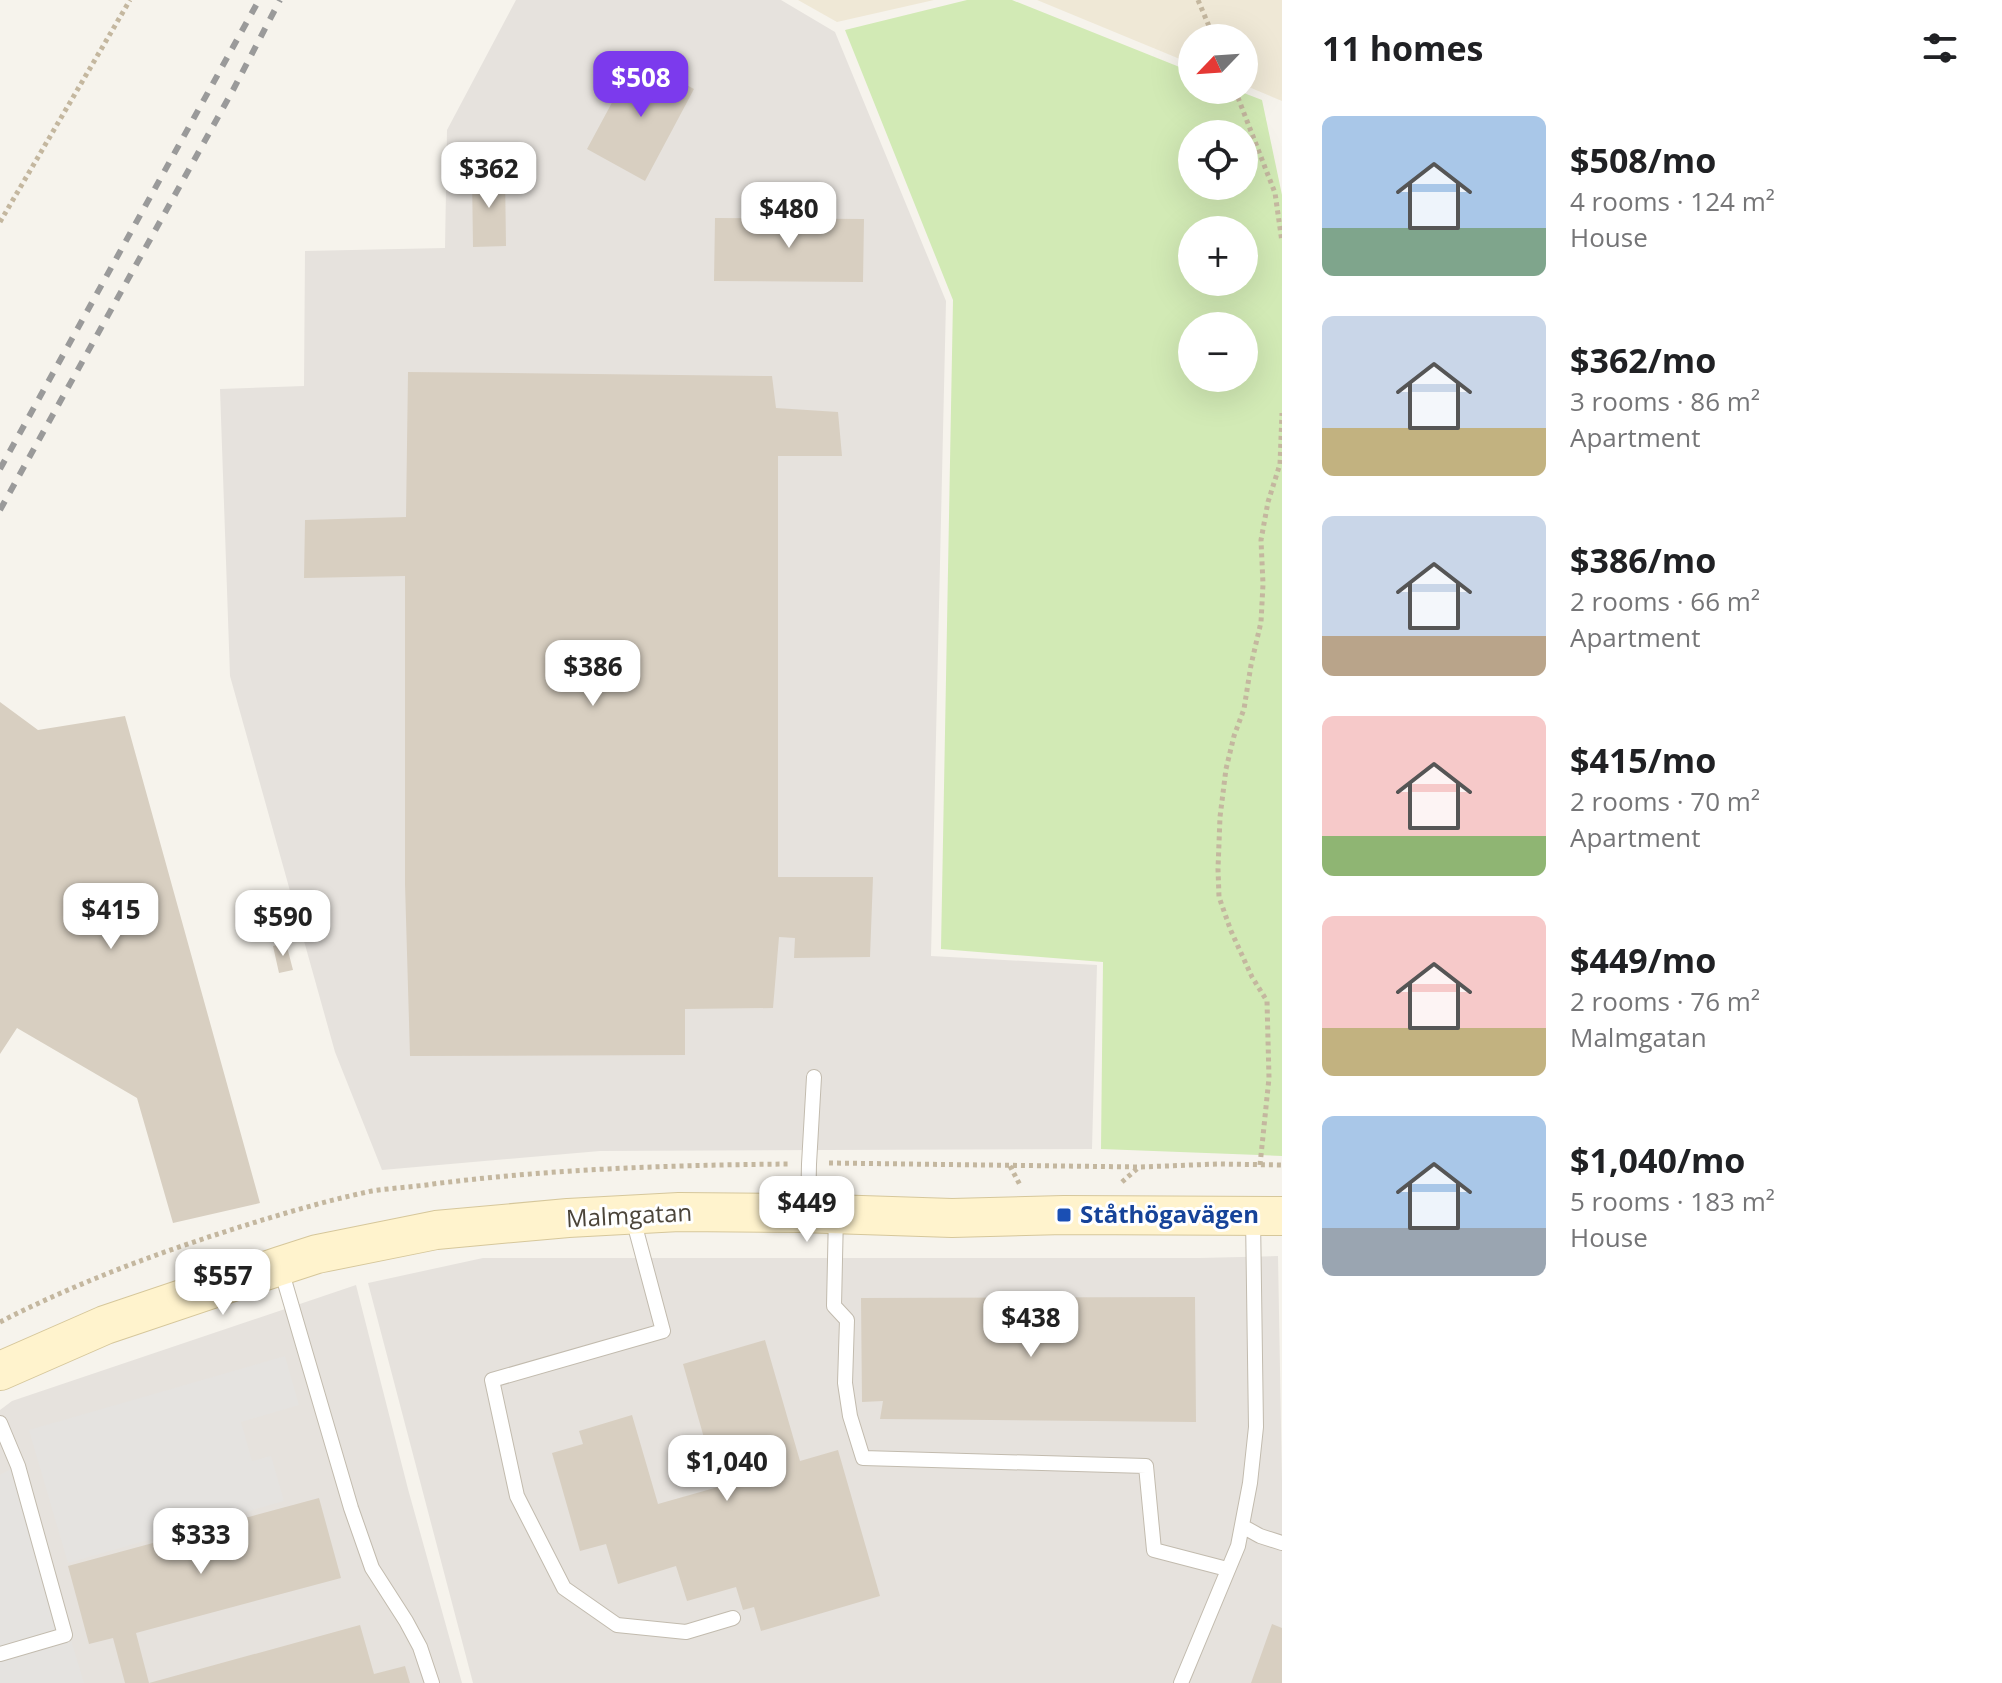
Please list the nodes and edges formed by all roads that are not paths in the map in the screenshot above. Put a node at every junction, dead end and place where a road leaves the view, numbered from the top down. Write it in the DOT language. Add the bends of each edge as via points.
graph roads {
  1 [pos="814,1077"];
  2 [pos="822,1214"];
  3 [pos="631,1215"];
  4 [pos="1267,1217"];
  5 [pos="280,1266"];
  6 [pos="0,1371"];
  7 [pos="0,1423"];
  8 [pos="1242,1526"];
  9 [pos="1282,1543"];
  10 [pos="1227,1569"];
  11 [pos="733,1618"];
  12 [pos="0,1654"];
  13 [pos="432,1683"];
  14 [pos="1181,1683"];
  1 -- 2 [label="lane" via="809,1164"];
  2 -- 3 [label="street, Malmgatan"];
  2 -- 4 [label="street, Malmgatan"];
  2 -- 10 [label="lane" via="834,1306 847,1320 845,1383 863,1458 1146,1466 1154,1550"];
  3 -- 5 [label="street, Malmgatan" via="436,1230"];
  3 -- 11 [label="lane" via="663,1331 492,1380 517,1496 564,1588 617,1625 686,1632"];
  4 -- 8 [label="lane" via="1256,1427"];
  5 -- 6 [label="street, Malmgatan" via="105,1325"];
  5 -- 13 [label="lane" via="372,1568 420,1647"];
  7 -- 12 [label="lane" via="18,1466 65,1635"];
  8 -- 9 [label="lane"];
  8 -- 10 [label="lane"];
  10 -- 14 [label="lane"];
}
